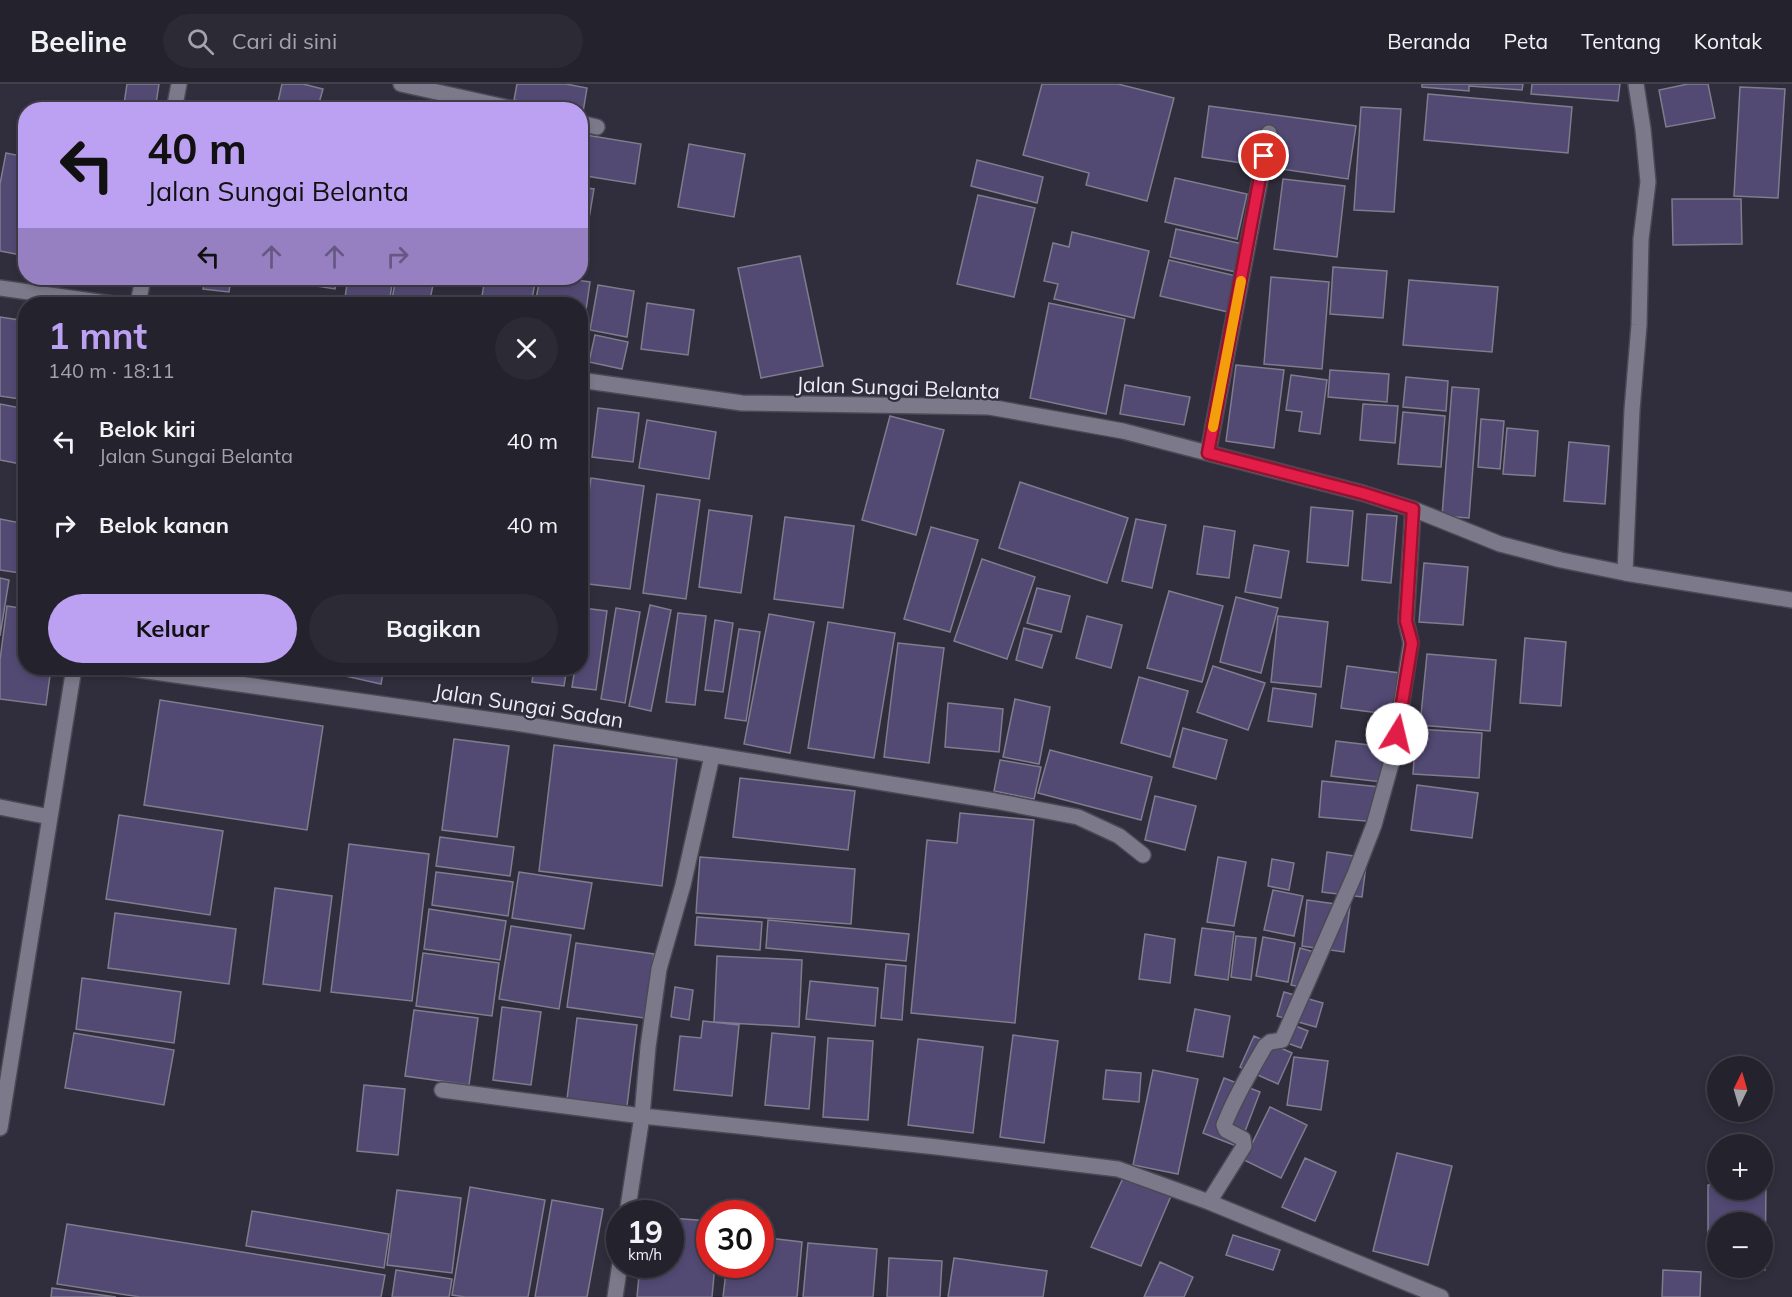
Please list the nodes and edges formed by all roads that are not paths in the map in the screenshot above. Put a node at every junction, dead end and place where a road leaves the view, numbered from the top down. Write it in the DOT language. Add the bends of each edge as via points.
graph roads {
  1 [pos="179,84"];
  2 [pos="401,84"];
  3 [pos="1636,84"];
  4 [pos="176,102"];
  5 [pos="482,102"];
  6 [pos="588,125"];
  7 [pos="597,127"];
  8 [pos="1269,133"];
  9 [pos="0,288"];
  10 [pos="64,297"];
  11 [pos="588,381"];
  12 [pos="1208,453"];
  13 [pos="1413,509"];
  14 [pos="1625,573"];
  15 [pos="1792,600"];
  16 [pos="73,675"];
  17 [pos="176,675"];
  18 [pos="712,756"];
  19 [pos="0,807"];
  20 [pos="50,817"];
  21 [pos="1143,855"];
  22 [pos="442,1090"];
  23 [pos="642,1116"];
  24 [pos="0,1128"];
  25 [pos="629,1200"];
  26 [pos="1209,1202"];
  27 [pos="618,1278"];
  28 [pos="615,1297"];
  29 [pos="1441,1297"];
  1 -- 4 [label="street"];
  2 -- 5 [label="street"];
  3 -- 14 [label="street" via="1648,182 1641,239"];
  6 -- 7 [label="street"];
  8 -- 12 [label="street"];
  9 -- 10 [label="street"];
  11 -- 12 [label="street, Jalan Sungai Belanta" via="742,404 989,407 1123,431"];
  12 -- 13 [label="street, Jalan Sungai Belanta"];
  13 -- 14 [label="street, Jalan Sungai Belanta" via="1500,544"];
  13 -- 26 [label="street" via="1406,621 1412,643 1394,757 1374,825 1282,1040 1265,1046 1229,1112 1226,1130 1243,1138 1244,1146"];
  14 -- 15 [label="street, Jalan Sungai Belanta"];
  16 -- 20 [label="street"];
  17 -- 18 [label="street, Jalan Sungai Sadan" via="522,724"];
  18 -- 21 [label="street, Jalan Sungai Sadan" via="1078,818 1119,836"];
  18 -- 23 [label="street" via="683,885 659,969"];
  19 -- 20 [label="street"];
  20 -- 24 [label="street"];
  22 -- 23 [label="street"];
  23 -- 25 [label="street"];
  23 -- 26 [label="street" via="1118,1169"];
  26 -- 29 [label="street"];
  27 -- 28 [label="street"];
}
